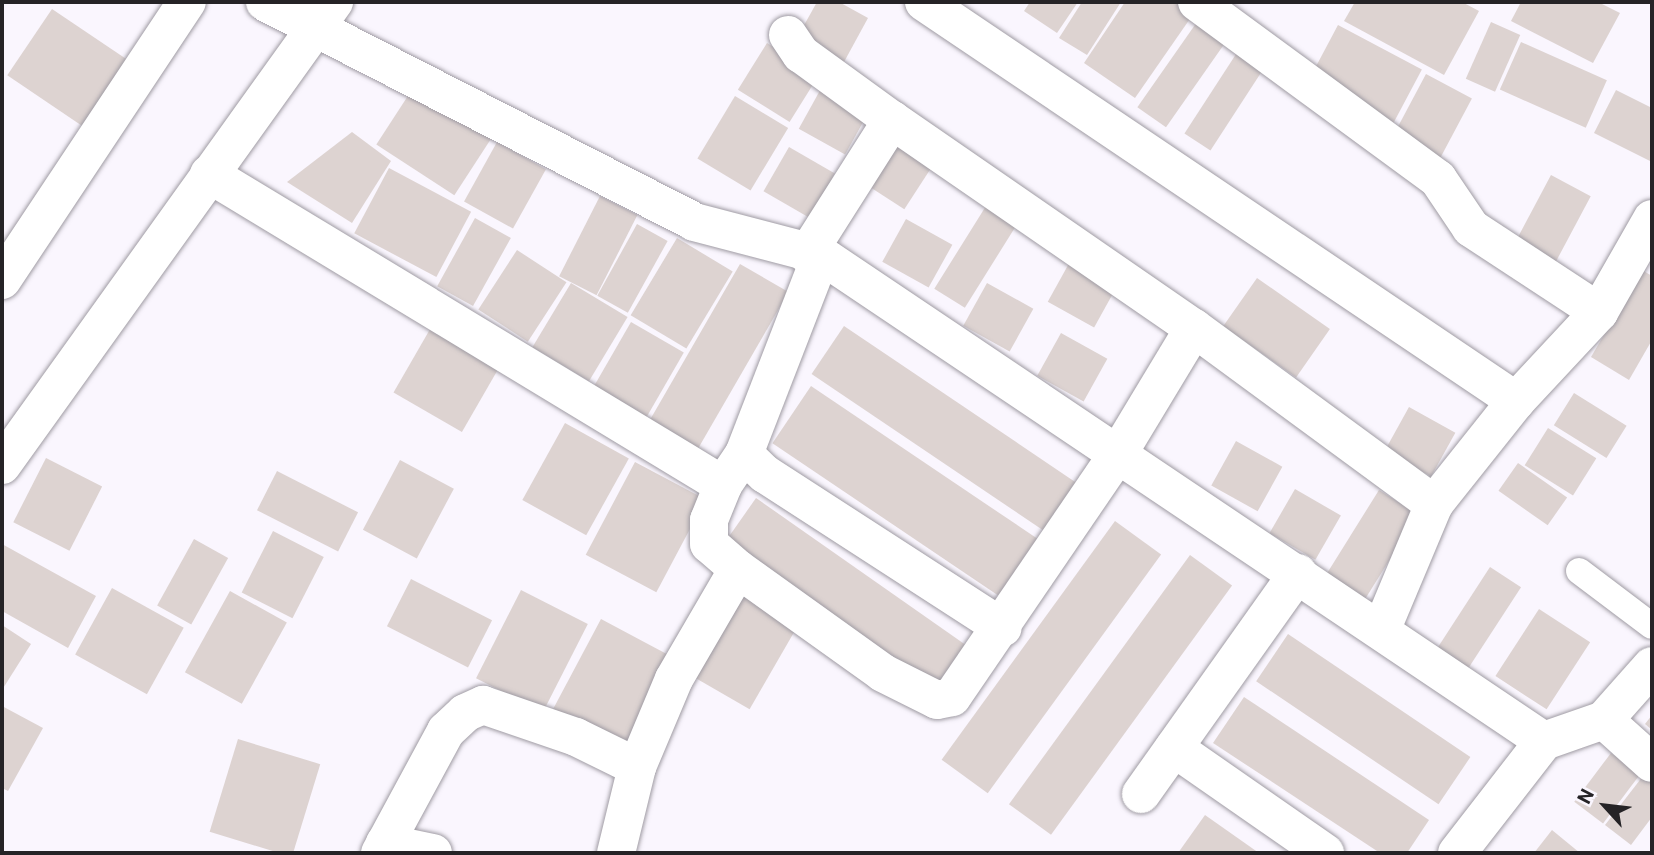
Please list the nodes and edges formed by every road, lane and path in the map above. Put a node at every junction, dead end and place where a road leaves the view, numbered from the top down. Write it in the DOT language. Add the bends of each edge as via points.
graph roads {
  1 [pos="187,2"];
  2 [pos="265,2"];
  3 [pos="924,2"];
  4 [pos="1197,2"];
  5 [pos="325,14"];
  6 [pos="788,34"];
  7 [pos="892,120"];
  8 [pos="209,174"];
  9 [pos="1652,219"];
  10 [pos="814,254"];
  11 [pos="2,280"];
  12 [pos="1599,312"];
  13 [pos="1194,328"];
  14 [pos="1516,401"];
  15 [pos="8,448"];
  16 [pos="744,454"];
  17 [pos="1118,454"];
  18 [pos="723,485"];
  19 [pos="1434,504"];
  20 [pos="738,569"];
  21 [pos="1579,571"];
  22 [pos="1298,573"];
  23 [pos="1652,626"];
  24 [pos="1003,628"];
  25 [pos="1382,628"];
  26 [pos="1652,666"];
  27 [pos="1604,720"];
  28 [pos="1544,741"];
  29 [pos="1174,748"];
  30 [pos="1652,763"];
  31 [pos="637,767"];
  32 [pos="1142,794"];
  33 [pos="383,848"];
  34 [pos="433,853"];
  35 [pos="616,853"];
  36 [pos="1325,853"];
  37 [pos="1457,853"];
  1 -- 11 [label="street"];
  2 -- 5 [label="street"];
  3 -- 14 [label="street"];
  4 -- 12 [label="street" via="1438,179 1471,228"];
  5 -- 8 [label="street"];
  5 -- 10 [label="street" via="694,222"];
  6 -- 7 [label="street" via="801,54"];
  7 -- 10 [label="street"];
  7 -- 13 [label="street"];
  8 -- 15 [label="street"];
  8 -- 18 [label="street"];
  9 -- 12 [label="street"];
  10 -- 16 [label="street"];
  10 -- 17 [label="street"];
  12 -- 14 [label="street"];
  13 -- 17 [label="street"];
  13 -- 19 [label="street"];
  14 -- 19 [label="street"];
  16 -- 18 [label="street"];
  16 -- 24 [label="street" via="765,474"];
  17 -- 22 [label="street"];
  17 -- 24 [label="street"];
  18 -- 20 [label="street" via="706,534 715,553"];
  19 -- 25 [label="street"];
  20 -- 24 [label="street" via="883,673 937,700 952,697"];
  20 -- 31 [label="street" via="674,678"];
  21 -- 23 [label="lane"];
  22 -- 25 [label="street"];
  22 -- 29 [label="street"];
  25 -- 28 [label="street"];
  26 -- 27 [label="street"];
  27 -- 28 [label="street"];
  27 -- 30 [label="street"];
  28 -- 37 [label="street"];
  29 -- 32 [label="street"];
  29 -- 36 [label="street"];
  31 -- 33 [label="street" via="576,737 483,705 465,713 446,731"];
  31 -- 35 [label="street"];
  33 -- 34 [label="street"];
}
